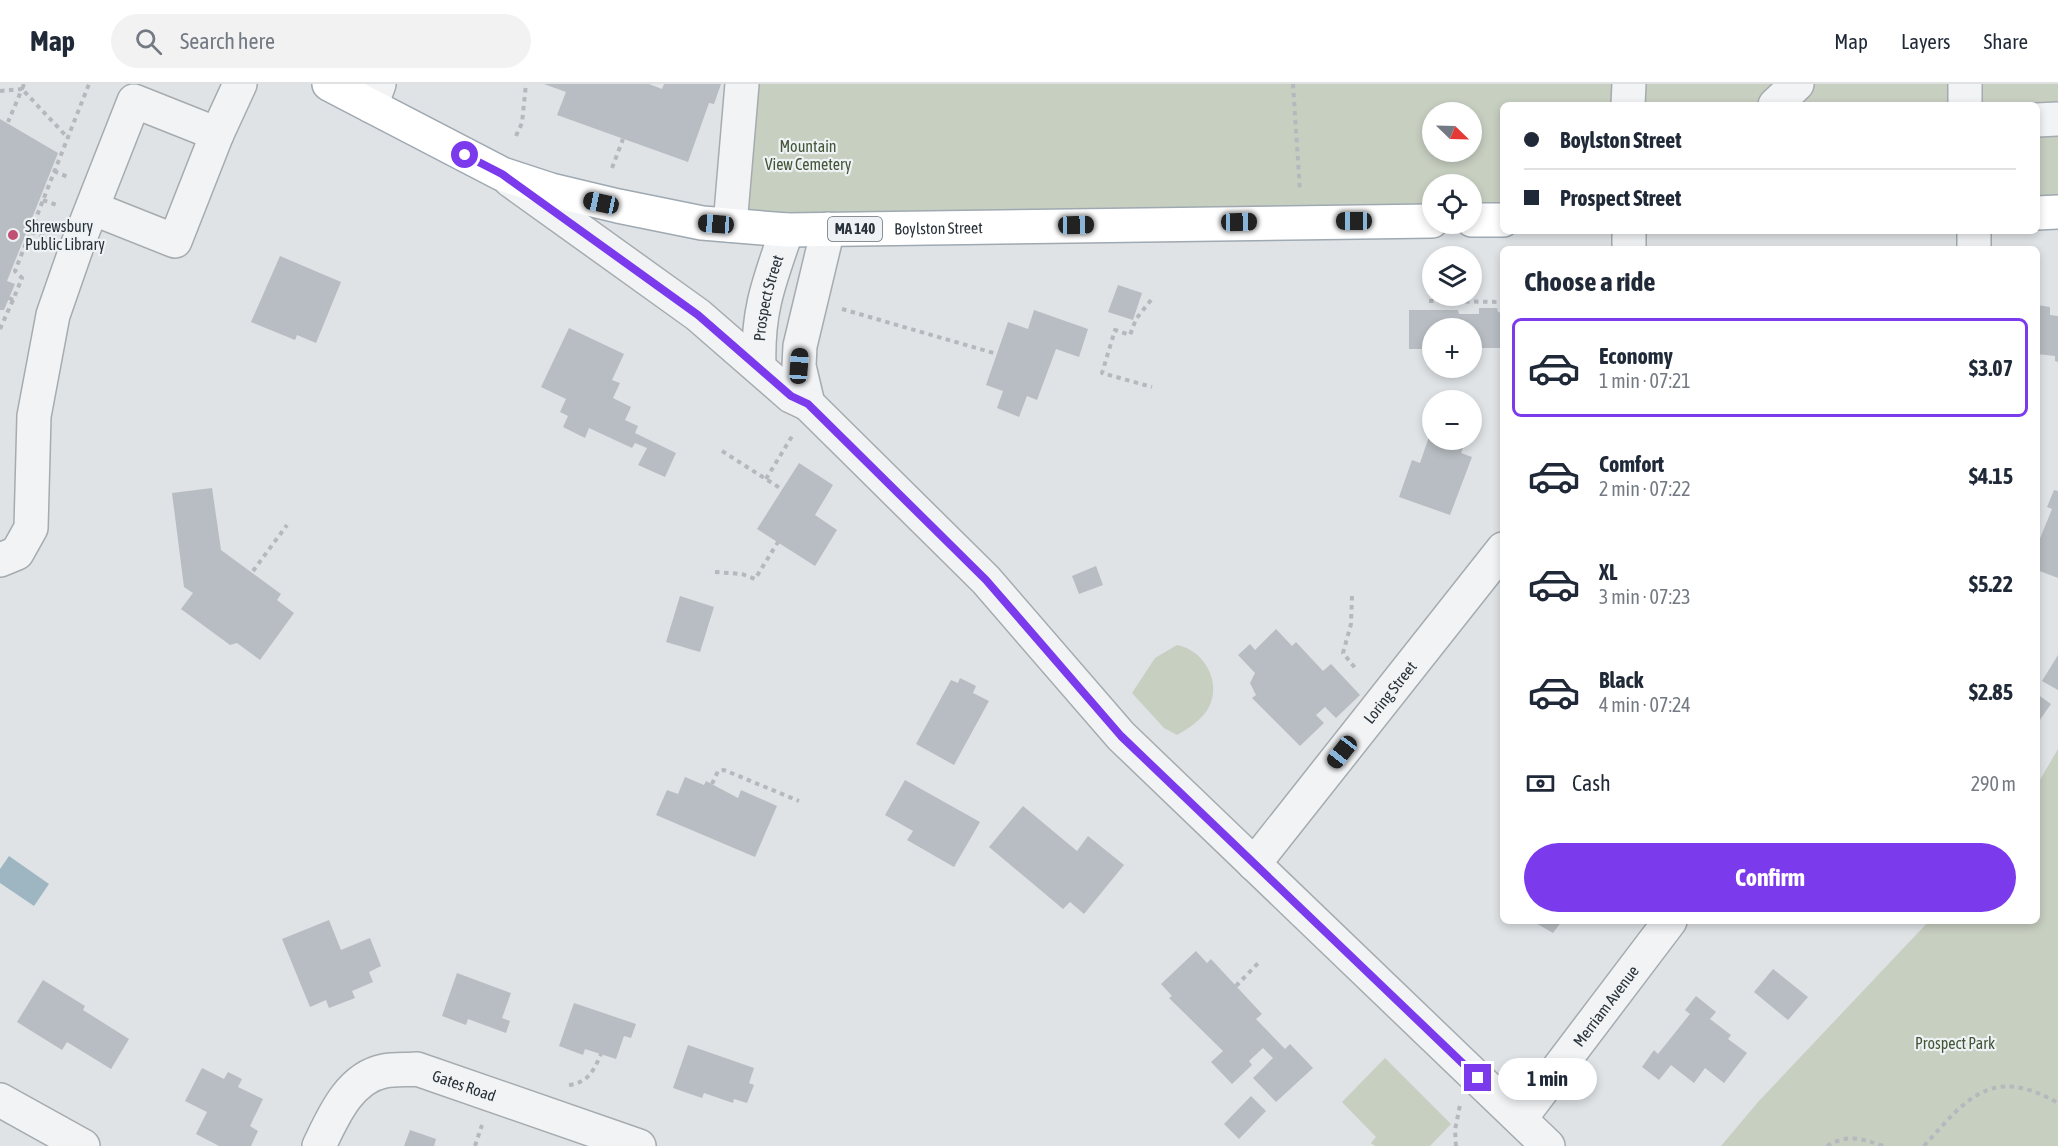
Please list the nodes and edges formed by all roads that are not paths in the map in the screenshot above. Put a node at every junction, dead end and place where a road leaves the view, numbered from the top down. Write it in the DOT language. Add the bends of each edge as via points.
graph roads {
  1 [pos="240,84"];
  2 [pos="330,84"];
  3 [pos="742,84"];
  4 [pos="1629,84"];
  5 [pos="1797,84"];
  6 [pos="1965,84"];
  7 [pos="375,95"];
  8 [pos="1628,102"];
  9 [pos="1778,102"];
  10 [pos="1965,102"];
  11 [pos="2058,119"];
  12 [pos="2040,120"];
  13 [pos="217,134"];
  14 [pos="502,174"];
  15 [pos="92,208"];
  16 [pos="2058,212"];
  17 [pos="2040,213"];
  18 [pos="1482,220"];
  19 [pos="1500,220"];
  20 [pos="1422,221"];
  21 [pos="730,225"];
  22 [pos="787,230"];
  23 [pos="828,230"];
  24 [pos="759,367"];
  25 [pos="803,416"];
  26 [pos="1500,553"];
  27 [pos="0,560"];
  28 [pos="1254,864"];
  29 [pos="1668,924"];
  30 [pos="0,1100"];
  31 [pos="1520,1119"];
  32 [pos="83,1146"];
  33 [pos="319,1146"];
  34 [pos="639,1146"];
  35 [pos="1548,1146"];
  1 -- 13 [label="street"];
  2 -- 7 [label="main road, Boylston Street / MA 140"];
  3 -- 21 [label="street"];
  4 -- 8 [label="street"];
  5 -- 9 [label="street"];
  6 -- 10 [label="street"];
  7 -- 14 [label="main road, Boylston Street / MA 140"];
  11 -- 12 [label="street"];
  13 -- 15 [label="street" via="134,101"];
  13 -- 15 [label="street" via="175,241"];
  14 -- 21 [label="main road, Boylston Street / MA 140" via="618,207"];
  14 -- 24 [label="street, Prospect Street" via="698,315"];
  15 -- 27 [label="street" via="53,315 34,416 31,528 17,553"];
  16 -- 17 [label="main road"];
  18 -- 19 [label="main road"];
  20 -- 23 [label="main road, Boylston Street / MA 140"];
  21 -- 22 [label="main road, Boylston Street / MA 140"];
  22 -- 23 [label="main road, Boylston Street / MA 140"];
  22 -- 24 [label="street, Prospect Street" via="762,302"];
  23 -- 25 [label="street" via="800,346"];
  24 -- 25 [label="street, Prospect Street" via="791,396"];
  25 -- 28 [label="street, Prospect Street" via="986,580 1121,736"];
  26 -- 28 [label="street, Loring Street"];
  28 -- 31 [label="street, Prospect Street"];
  29 -- 31 [label="street, Merriam Avenue"];
  30 -- 32 [label="street"];
  31 -- 35 [label="street, Prospect Street"];
  33 -- 34 [label="street, Gates Road" via="338,1108 360,1081 383,1071 417,1069"];
}
